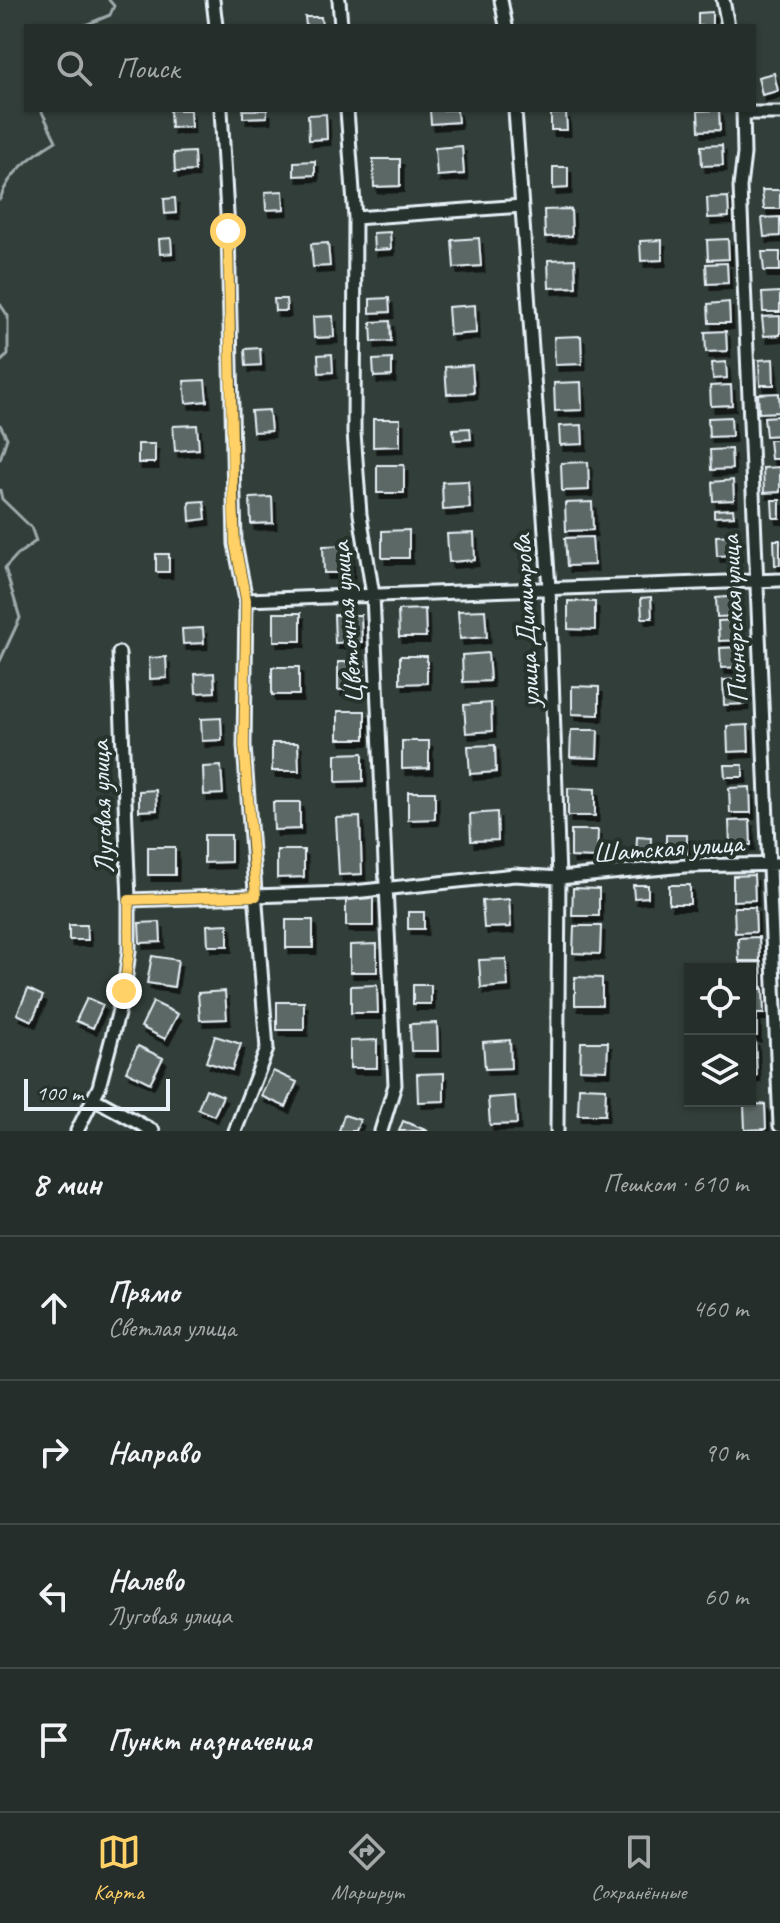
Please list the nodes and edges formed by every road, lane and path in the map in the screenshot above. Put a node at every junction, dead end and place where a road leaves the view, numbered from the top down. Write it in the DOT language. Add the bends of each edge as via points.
graph roads {
  1 [pos="213,0"];
  2 [pos="339,0"];
  3 [pos="501,0"];
  4 [pos="723,0"];
  5 [pos="216,24"];
  6 [pos="341,24"];
  7 [pos="506,24"];
  8 [pos="728,24"];
  9 [pos="221,112"];
  10 [pos="347,112"];
  11 [pos="515,112"];
  12 [pos="743,112"];
  13 [pos="756,112"];
  14 [pos="780,113"];
  15 [pos="522,206"];
  16 [pos="355,218"];
  17 [pos="755,580"];
  18 [pos="780,580"];
  19 [pos="549,588"];
  20 [pos="373,595"];
  21 [pos="246,600"];
  22 [pos="119,653"];
  23 [pos="774,864"];
  24 [pos="559,878"];
  25 [pos="386,887"];
  26 [pos="256,896"];
  27 [pos="129,900"];
  28 [pos="93,1098"];
  29 [pos="780,1126"];
  30 [pos="77,1131"];
  31 [pos="153,1131"];
  32 [pos="235,1131"];
  33 [pos="381,1131"];
  34 [pos="557,1131"];
  1 -- 5 [label="street"];
  2 -- 6 [label="street"];
  3 -- 7 [label="street"];
  4 -- 8 [label="street"];
  9 -- 21 [label="street" via="235,544"];
  10 -- 16 [label="street, Цветочная улица"];
  11 -- 15 [label="street, улица Димитрова"];
  12 -- 17 [label="street, Пионерская улица" via="740,187"];
  13 -- 14 [label="street"];
  15 -- 16 [label="street"];
  15 -- 19 [label="street, улица Димитрова"];
  16 -- 20 [label="street, Цветочная улица" via="354,432"];
  17 -- 18 [label="street"];
  17 -- 19 [label="street"];
  17 -- 23 [label="street, Пионерская улица"];
  19 -- 20 [label="street"];
  19 -- 24 [label="street, улица Димитрова"];
  20 -- 21 [label="street"];
  20 -- 25 [label="street, Цветочная улица"];
  21 -- 26 [label="street" via="244,746"];
  22 -- 27 [label="street, Луговая улица"];
  23 -- 24 [label="street, Шатская улица"];
  23 -- 29 [label="street, Пионерская улица"];
  24 -- 25 [label="street, Шатская улица" via="515,875"];
  24 -- 34 [label="street, улица Димитрова"];
  25 -- 26 [label="street, Шатская улица"];
  25 -- 33 [label="street, Цветочная улица" via="395,1085"];
  26 -- 27 [label="street, Шатская улица"];
  26 -- 32 [label="street" via="267,1049"];
  27 -- 28 [label="street, Луговая улица" via="124,991"];
  28 -- 30 [label="street, Луговая улица"];
  28 -- 31 [label="street"];
}
